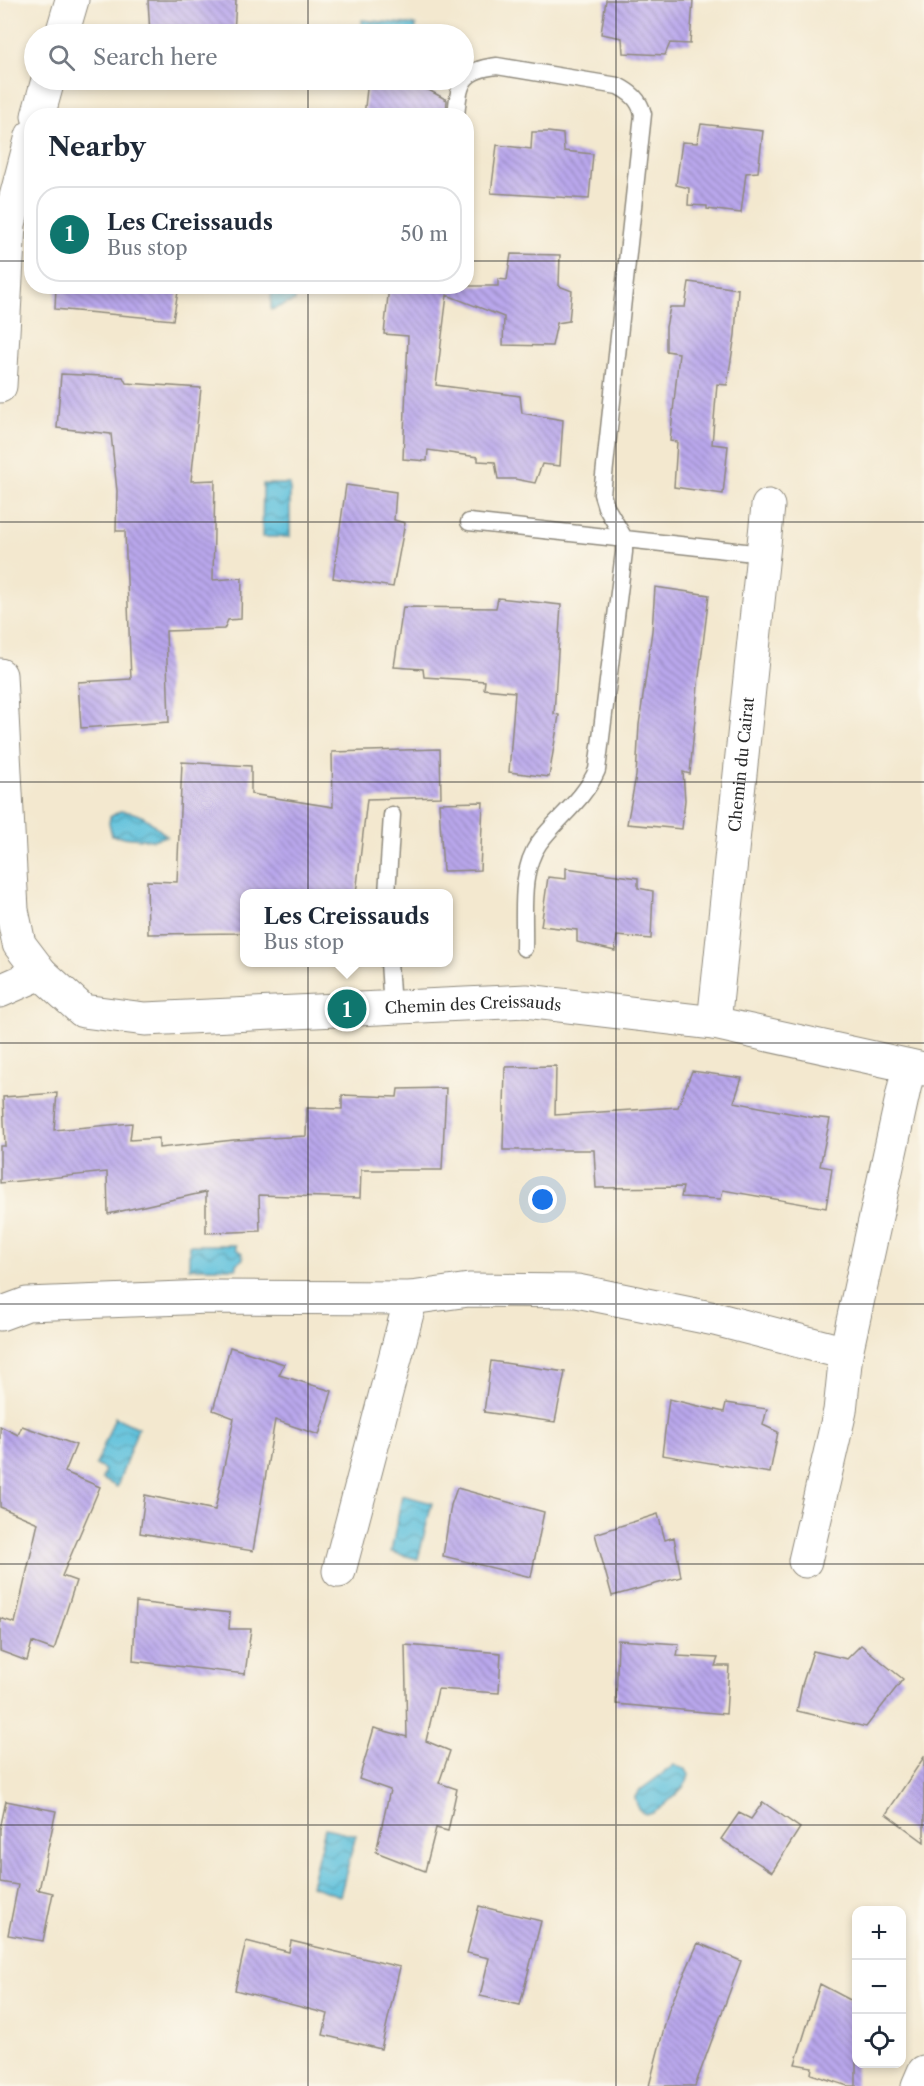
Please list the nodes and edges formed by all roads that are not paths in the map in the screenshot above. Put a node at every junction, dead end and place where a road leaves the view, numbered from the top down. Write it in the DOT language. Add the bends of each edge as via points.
graph roads {
  1 [pos="72,0"];
  2 [pos="65,24"];
  3 [pos="474,72"];
  4 [pos="45,90"];
  5 [pos="458,90"];
  6 [pos="40,108"];
  7 [pos="457,108"];
  8 [pos="24,162"];
  9 [pos="5,223"];
  10 [pos="0,386"];
  11 [pos="768,506"];
  12 [pos="469,522"];
  13 [pos="624,538"];
  14 [pos="763,554"];
  15 [pos="0,675"];
  16 [pos="392,815"];
  17 [pos="387,889"];
  18 [pos="524,948"];
  19 [pos="389,967"];
  20 [pos="41,973"];
  21 [pos="0,992"];
  22 [pos="392,1008"];
  23 [pos="714,1023"];
  24 [pos="916,1068"];
  25 [pos="411,1298"];
  26 [pos="0,1314"];
  27 [pos="846,1353"];
  28 [pos="805,1561"];
  29 [pos="339,1571"];
  30 [pos="924,2072"];
  31 [pos="918,2086"];
  1 -- 2 [label="street"];
  3 -- 13 [label="lane" via="497,66 618,86 639,102 643,114 602,494"];
  4 -- 6 [label="street"];
  5 -- 7 [label="lane"];
  8 -- 9 [label="street"];
  9 -- 10 [label="street"];
  11 -- 14 [label="street, Chemin du Cairat"];
  12 -- 13 [label="lane"];
  13 -- 14 [label="lane"];
  13 -- 18 [label="lane" via="597,770 591,783 531,857 526,878"];
  14 -- 23 [label="street, Chemin du Cairat"];
  15 -- 20 [label="street, Chemin des Creissauds" via="12,910 19,944"];
  16 -- 17 [label="lane"];
  19 -- 22 [label="lane"];
  20 -- 21 [label="street"];
  20 -- 22 [label="street, Chemin des Creissauds" via="83,1011 145,1019"];
  22 -- 23 [label="street, Chemin des Creissauds" via="526,1001"];
  23 -- 24 [label="street, Chemin des Creissauds"];
  24 -- 27 [label="street"];
  25 -- 26 [label="street" via="209,1297 27,1304"];
  25 -- 27 [label="street" via="469,1290 577,1291 715,1319"];
  25 -- 29 [label="street"];
  27 -- 28 [label="street" via="840,1411"];
  30 -- 31 [label="street"];
}
